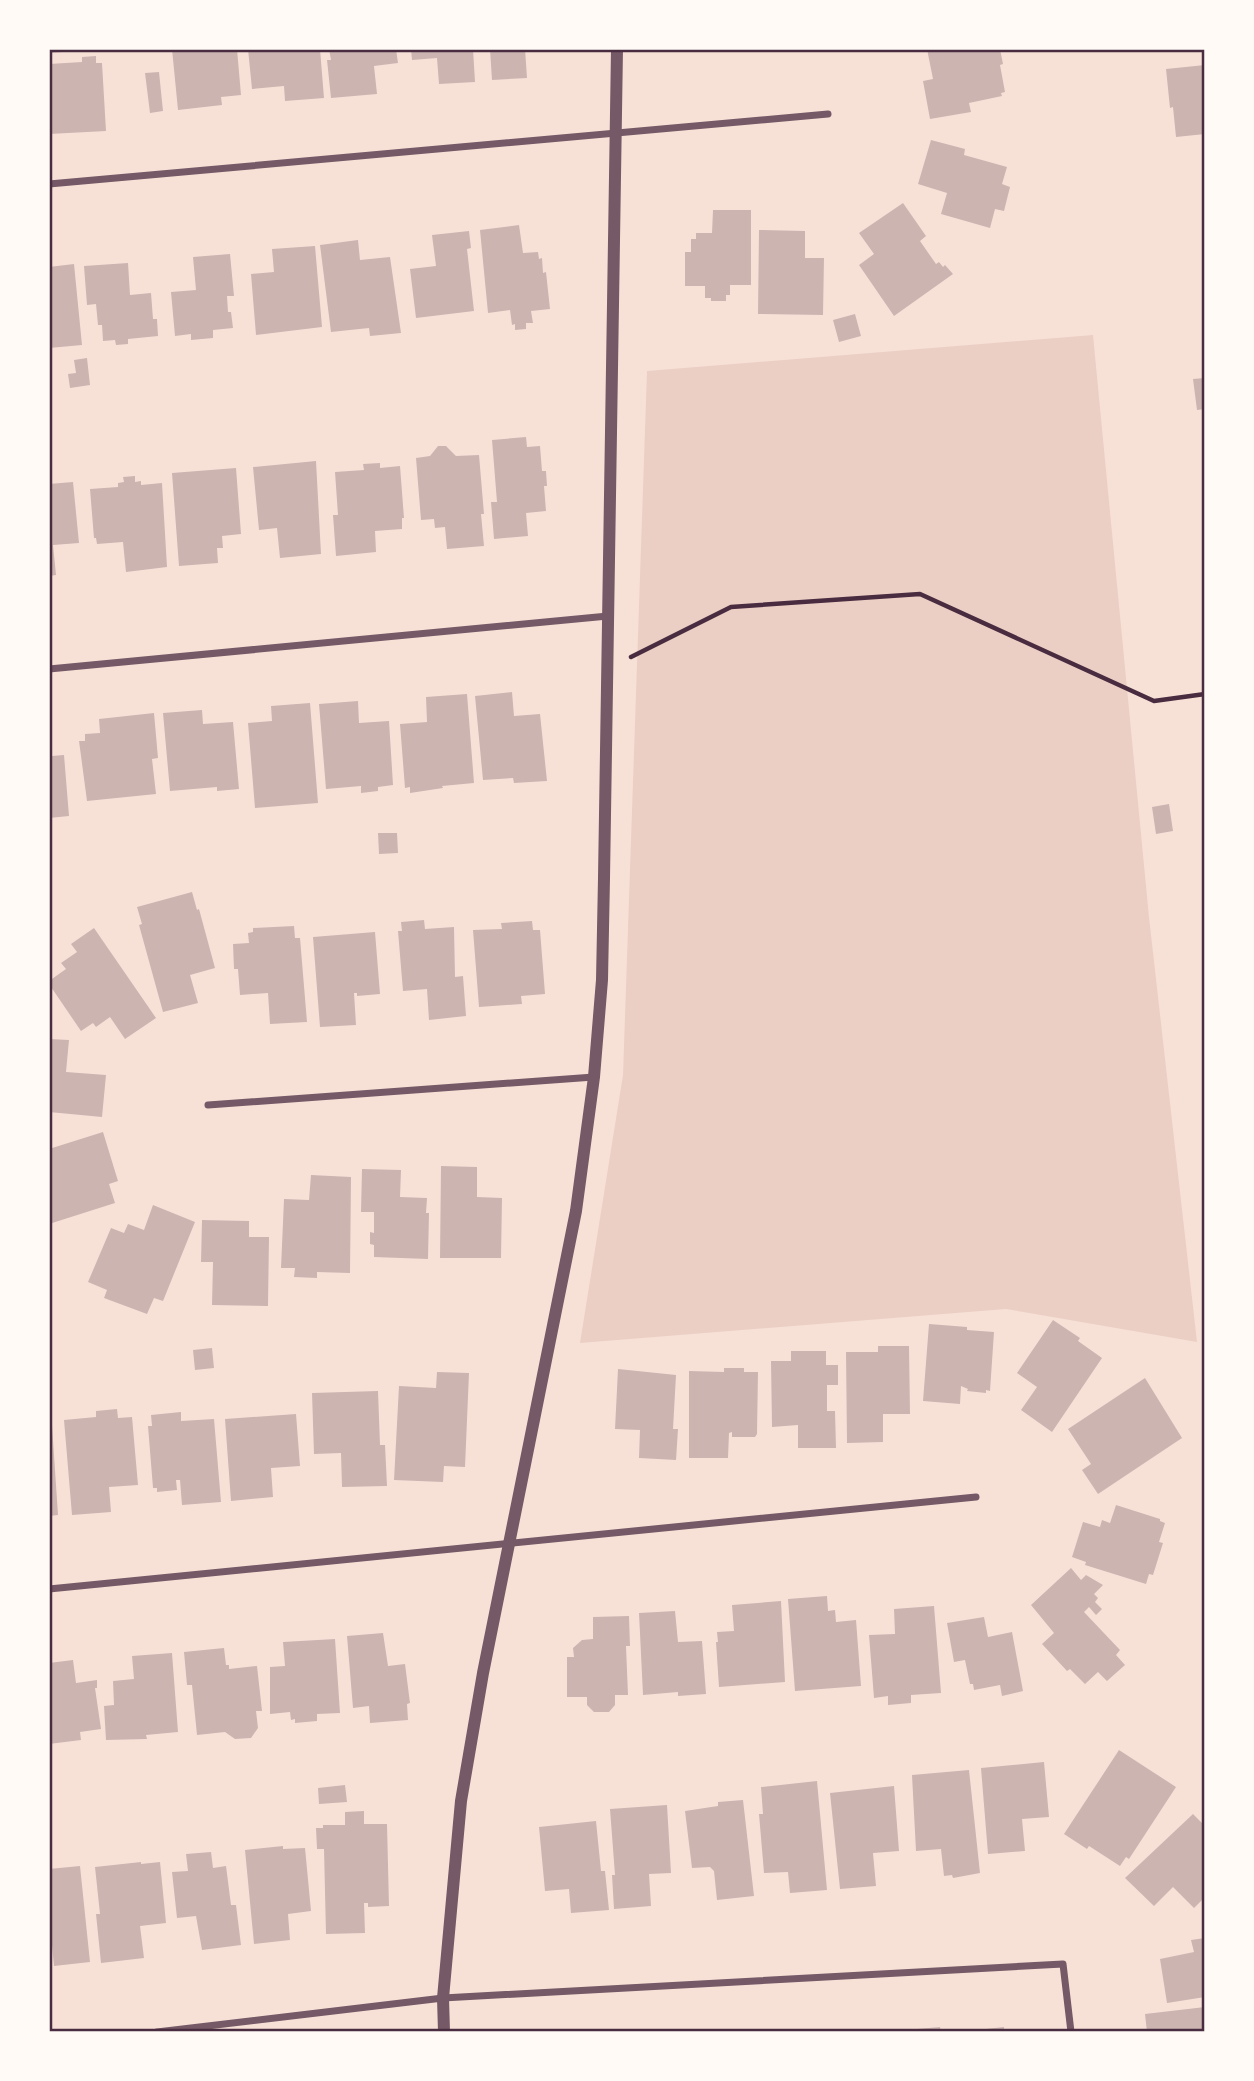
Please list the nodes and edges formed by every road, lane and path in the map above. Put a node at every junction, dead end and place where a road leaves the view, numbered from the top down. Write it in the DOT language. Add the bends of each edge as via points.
graph roads {
  1 [pos="617,49"];
  2 [pos="828,114"];
  3 [pos="616,132"];
  4 [pos="49,184"];
  5 [pos="608,616"];
  6 [pos="49,668"];
  7 [pos="608,668"];
  8 [pos="1205,694"];
  9 [pos="594,1077"];
  10 [pos="208,1105"];
  11 [pos="976,1497"];
  12 [pos="509,1543"];
  13 [pos="49,1589"];
  14 [pos="443,1998"];
  15 [pos="157,2032"];
  16 [pos="444,2032"];
  17 [pos="1071,2032"];
  1 -- 3 [label="street"];
  2 -- 3 [label="street"];
  3 -- 4 [label="street"];
  3 -- 5 [label="street"];
  5 -- 6 [label="street"];
  5 -- 7 [label="street"];
  7 -- 8 [label="path" via="731,607 920,594 1154,701"];
  7 -- 9 [label="street" via="602,980"];
  9 -- 10 [label="street"];
  9 -- 12 [label="street" via="576,1211"];
  11 -- 12 [label="street"];
  12 -- 13 [label="street"];
  12 -- 14 [label="street" via="461,1801"];
  14 -- 15 [label="street"];
  14 -- 16 [label="street"];
  14 -- 17 [label="street" via="1063,1964"];
}
